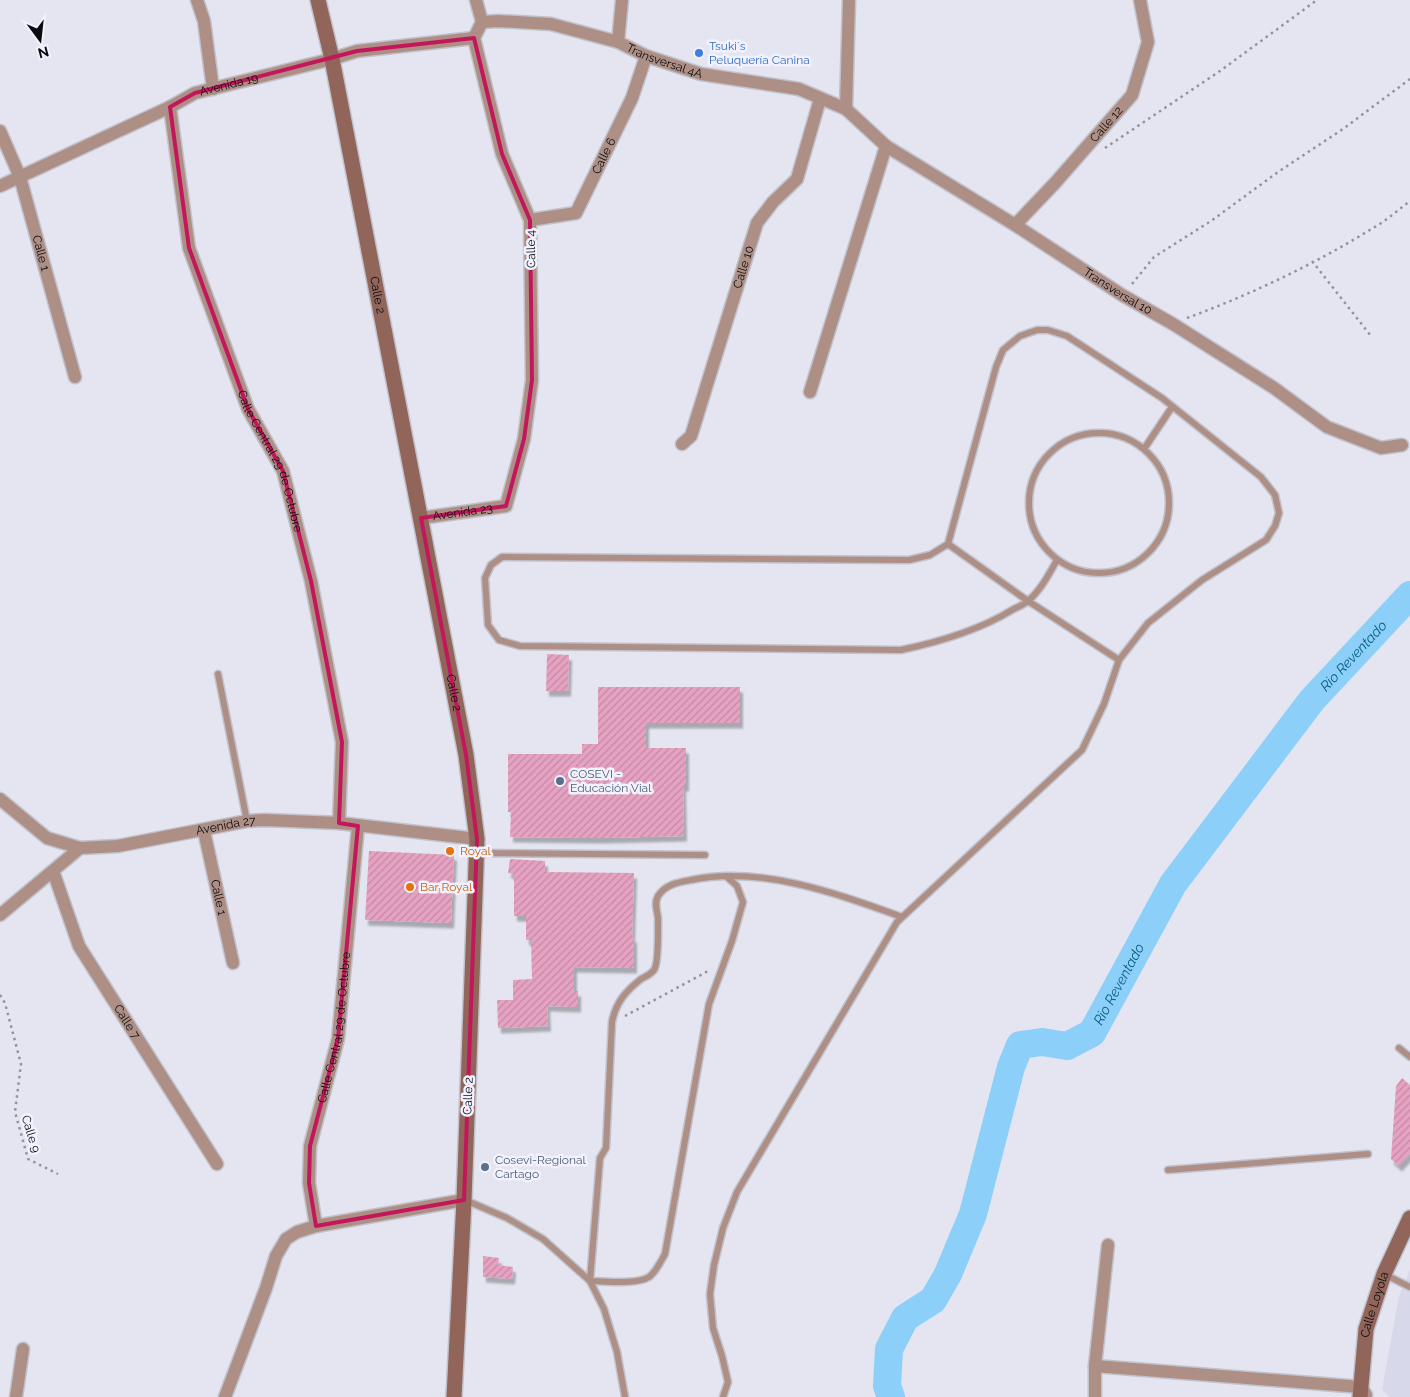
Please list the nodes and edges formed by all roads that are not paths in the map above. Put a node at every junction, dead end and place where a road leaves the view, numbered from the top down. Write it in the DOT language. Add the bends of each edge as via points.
graph roads {
  1 [pos="197,0"];
  2 [pos="318,0"];
  3 [pos="476,0"];
  4 [pos="622,0"];
  5 [pos="849,0"];
  6 [pos="1140,0"];
  7 [pos="482,22"];
  8 [pos="474,38"];
  9 [pos="618,42"];
  10 [pos="646,56"];
  11 [pos="332,59"];
  12 [pos="213,89"];
  13 [pos="820,99"];
  14 [pos="170,107"];
  15 [pos="846,109"];
  16 [pos="0,131"];
  17 [pos="886,146"];
  18 [pos="20,177"];
  19 [pos="0,186"];
  20 [pos="530,220"];
  21 [pos="1015,225"];
  22 [pos="75,377"];
  23 [pos="810,392"];
  24 [pos="1172,407"];
  25 [pos="682,444"];
  26 [pos="1402,445"];
  27 [pos="1144,448"];
  28 [pos="506,506"];
  29 [pos="421,518"];
  30 [pos="948,544"];
  31 [pos="1057,560"];
  32 [pos="1028,601"];
  33 [pos="1119,660"];
  34 [pos="218,674"];
  35 [pos="0,799"];
  36 [pos="247,821"];
  37 [pos="339,823"];
  38 [pos="358,826"];
  39 [pos="204,831"];
  40 [pos="476,846"];
  41 [pos="80,848"];
  42 [pos="704,855"];
  43 [pos="53,871"];
  44 [pos="725,875"];
  45 [pos="0,915"];
  46 [pos="902,917"];
  47 [pos="233,963"];
  48 [pos="1399,1048"];
  49 [pos="1410,1057"];
  50 [pos="1368,1154"];
  51 [pos="217,1164"];
  52 [pos="1168,1170"];
  53 [pos="464,1200"];
  54 [pos="1410,1218"];
  55 [pos="316,1226"];
  56 [pos="1108,1245"];
  57 [pos="1384,1274"];
  58 [pos="590,1281"];
  59 [pos="1410,1288"];
  60 [pos="23,1349"];
  61 [pos="1095,1366"];
  62 [pos="1363,1394"];
  63 [pos="16,1397"];
  64 [pos="225,1397"];
  65 [pos="454,1397"];
  66 [pos="625,1397"];
  67 [pos="724,1397"];
  68 [pos="1095,1397"];
  1 -- 12 [label="street" via="204,21"];
  2 -- 11 [label="street, Calle 2"];
  3 -- 7 [label="street"];
  4 -- 9 [label="street"];
  5 -- 15 [label="street"];
  6 -- 21 [label="street, Calle 12" via="1148,42 1132,96"];
  7 -- 8 [label="street"];
  7 -- 9 [label="street, Transversal 4A" via="551,24"];
  8 -- 11 [label="street, Avenida 19" via="357,51"];
  8 -- 20 [label="street, Calle 4" via="502,154"];
  9 -- 10 [label="street, Transversal 4A"];
  10 -- 13 [label="street, Transversal 4A" via="702,74 799,89"];
  10 -- 20 [label="street, Calle 6" via="632,98 576,213"];
  11 -- 12 [label="street, Avenida 19"];
  11 -- 29 [label="street, Calle 2"];
  12 -- 14 [label="street, Avenida 19" via="195,93"];
  13 -- 15 [label="street, Transversal 4A"];
  13 -- 25 [label="street, Calle 10" via="796,179 757,223 691,436"];
  14 -- 18 [label="street, Avenida 19"];
  14 -- 37 [label="street, Calle Central 29 de Octubre" via="189,248 248,409 283,471 311,581 342,742"];
  15 -- 17 [label="street, Transversal 10"];
  16 -- 18 [label="street, Calle 1"];
  17 -- 21 [label="street, Transversal 10"];
  17 -- 23 [label="street"];
  18 -- 19 [label="street, Avenida 19"];
  18 -- 22 [label="street, Calle 1"];
  20 -- 28 [label="street, Calle 4" via="532,380 524,439"];
  21 -- 26 [label="street, Transversal 10" via="1274,388 1327,427 1381,448"];
  24 -- 27 [label="lane"];
  24 -- 30 [label="lane" via="1067,336 1048,330 1020,336 1003,350 996,367"];
  24 -- 33 [label="lane" via="1261,477 1275,495 1279,513 1266,540 1202,580 1148,623"];
  27 -- 31 [label="lane" via="1158,464 1167,484 1170,506 1166,527 1155,546 1139,561 1120,570 1098,574 1077,570"];
  27 -- 31 [label="lane" via="1124,437 1102,433 1080,435 1059,445 1043,460 1032,480 1028,502 1031,524 1041,544"];
  28 -- 29 [label="street, Avenida 23"];
  29 -- 40 [label="street, Calle 2" via="466,755"];
  30 -- 32 [label="lane"];
  30 -- 32 [label="lane" via="930,555 909,560 502,557 491,565 485,578 488,625 499,640 520,646 901,650 980,626"];
  31 -- 32 [label="lane"];
  32 -- 33 [label="lane"];
  33 -- 46 [label="lane" via="1104,704 1082,750"];
  34 -- 36 [label="lane"];
  35 -- 41 [label="street" via="47,838"];
  36 -- 37 [label="street, Avenida 27"];
  36 -- 39 [label="street, Avenida 27"];
  37 -- 38 [label="street, Avenida 27"];
  38 -- 40 [label="street, Avenida 27"];
  38 -- 55 [label="street, Calle Central 29 de Octubre" via="338,1039 310,1146 309,1183"];
  39 -- 41 [label="street, Avenida 27" via="118,846"];
  39 -- 47 [label="street, Calle 1"];
  40 -- 42 [label="lane"];
  40 -- 53 [label="street, Calle 2"];
  41 -- 43 [label="street"];
  43 -- 45 [label="street"];
  43 -- 51 [label="street, Calle 7" via="79,946"];
  44 -- 46 [label="lane" via="790,882 842,895"];
  44 -- 58 [label="lane" via="670,884 658,895 655,902 658,940 654,970 627,991 614,1010 606,1148 600,1158"];
  44 -- 58 [label="lane" via="737,886 743,902 709,1004 665,1254 649,1277 626,1282"];
  46 -- 67 [label="lane" via="742,1183 723,1228 710,1294 713,1328 728,1382"];
  48 -- 49 [label="lane"];
  50 -- 52 [label="lane"];
  53 -- 55 [label="street"];
  53 -- 58 [label="lane" via="508,1218 543,1239"];
  53 -- 65 [label="street, Calle 2"];
  54 -- 57 [label="street, Calle Loyola"];
  55 -- 64 [label="street" via="286,1239 276,1256"];
  56 -- 61 [label="street"];
  57 -- 59 [label="lane"];
  57 -- 62 [label="street, Calle Loyola" via="1366,1329"];
  58 -- 66 [label="lane" via="610,1326"];
  60 -- 63 [label="street"];
  61 -- 62 [label="street"];
  61 -- 68 [label="street"];
}
